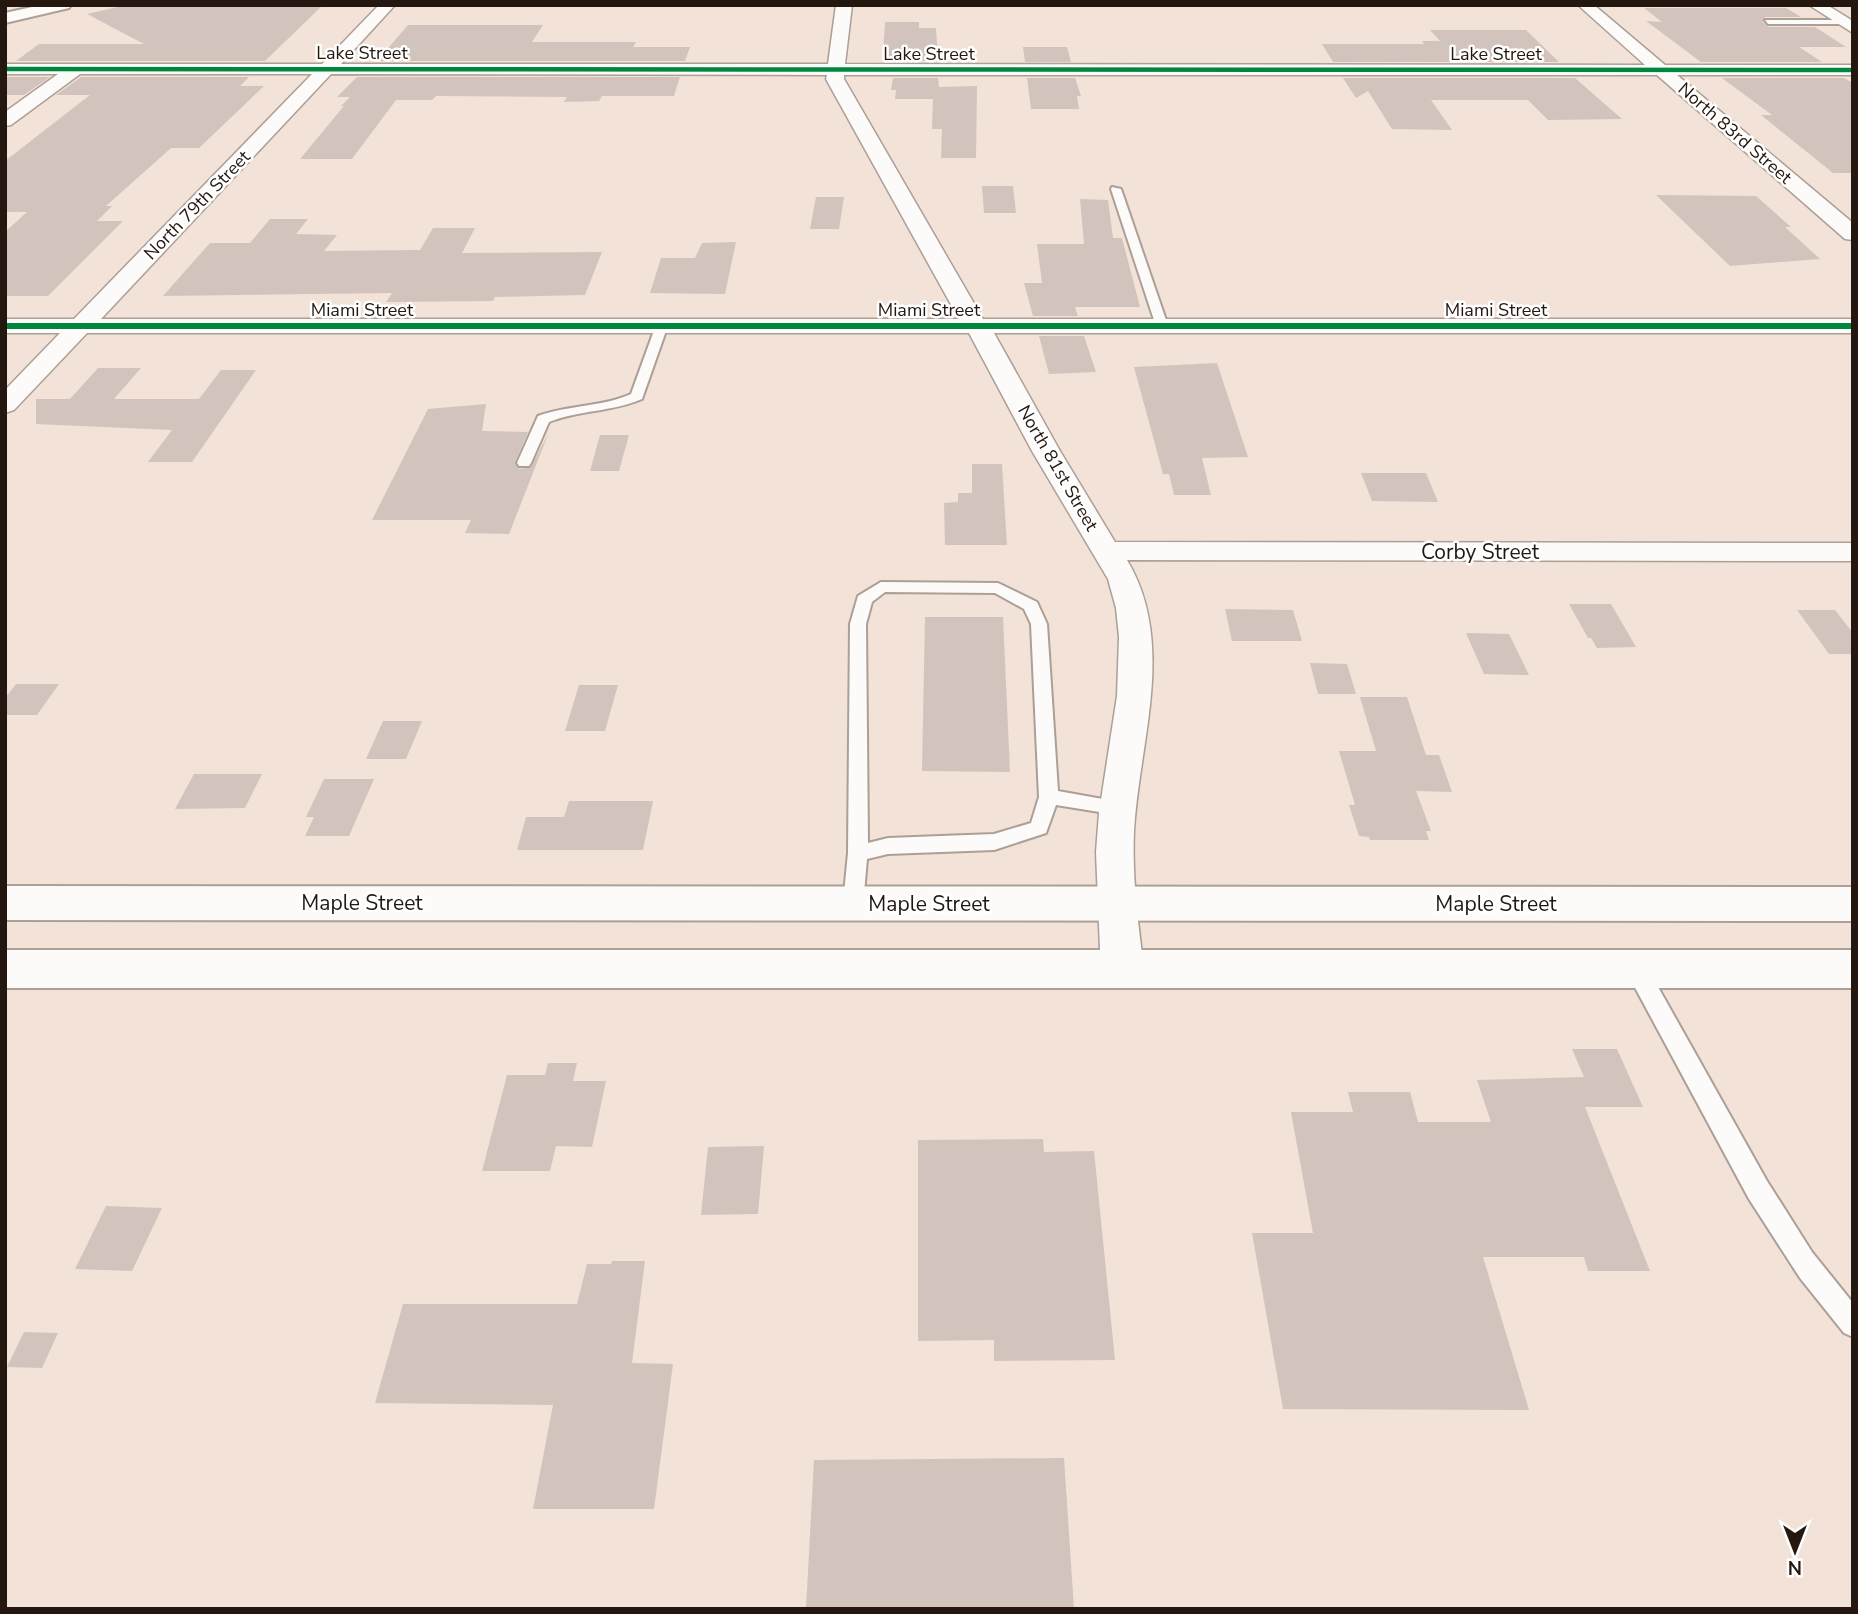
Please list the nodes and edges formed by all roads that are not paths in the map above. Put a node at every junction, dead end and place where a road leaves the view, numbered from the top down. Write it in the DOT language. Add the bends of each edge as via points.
graph roads {
  1 [pos="63,5"];
  2 [pos="388,5"];
  3 [pos="844,5"];
  4 [pos="1585,5"];
  5 [pos="1816,5"];
  6 [pos="5,18"];
  7 [pos="1768,22"];
  8 [pos="1848,25"];
  9 [pos="5,69"];
  10 [pos="76,69"];
  11 [pos="327,69"];
  12 [pos="835,69"];
  13 [pos="1660,69"];
  14 [pos="1853,70"];
  15 [pos="5,121"];
  16 [pos="1116,189"];
  17 [pos="1853,234"];
  18 [pos="662,325"];
  19 [pos="5,326"];
  20 [pos="82,326"];
  21 [pos="976,326"];
  22 [pos="1162,326"];
  23 [pos="1853,326"];
  24 [pos="5,405"];
  25 [pos="524,463"];
  26 [pos="1107,551"];
  27 [pos="1853,552"];
  28 [pos="1049,797"];
  29 [pos="1118,808"];
  30 [pos="858,853"];
  31 [pos="5,902"];
  32 [pos="853,904"];
  33 [pos="1853,904"];
  34 [pos="1116,905"];
  35 [pos="5,968"];
  36 [pos="1124,968"];
  37 [pos="1636,968"];
  38 [pos="1853,968"];
  39 [pos="1853,1324"];
  1 -- 6 [label="main road"];
  2 -- 11 [label="street, North 79th Street"];
  3 -- 12 [label="street, North 81st Street"];
  4 -- 13 [label="street, North 83rd Street"];
  5 -- 8 [label="street"];
  7 -- 8 [label="lane"];
  9 -- 10 [label="street, Lake Street"];
  10 -- 11 [label="street, Lake Street"];
  10 -- 15 [label="street"];
  11 -- 12 [label="street, Lake Street"];
  11 -- 20 [label="street, North 79th Street"];
  12 -- 13 [label="street, Lake Street"];
  12 -- 21 [label="street, North 81st Street" via="835,79"];
  13 -- 14 [label="street, Lake Street"];
  13 -- 17 [label="street, North 83rd Street"];
  16 -- 22 [label="lane"];
  18 -- 20 [label="street, Miami Street"];
  18 -- 21 [label="street, Miami Street"];
  18 -- 25 [label="lane" via="637,396 621,405 559,412 543,419"];
  19 -- 20 [label="street, Miami Street"];
  20 -- 24 [label="street, North 79th Street"];
  21 -- 22 [label="street, Miami Street"];
  21 -- 26 [label="street, North 81st Street"];
  22 -- 23 [label="street, Miami Street"];
  26 -- 27 [label="street, Corby Street"];
  26 -- 29 [label="street, North 81st Street" via="1129,594 1138,663"];
  28 -- 29 [label="lane"];
  28 -- 30 [label="lane" via="1038,828 994,842 888,846"];
  28 -- 30 [label="lane" via="1039,624 1031,606 998,588 881,587 864,600 858,624"];
  29 -- 34 [label="street, North 81st Street"];
  30 -- 32 [label="lane"];
  31 -- 32 [label="main road, Maple Street"];
  32 -- 34 [label="main road, Maple Street"];
  33 -- 34 [label="main road, Maple Street"];
  34 -- 36 [label="street, North 81st Street"];
  35 -- 36 [label="main road"];
  36 -- 37 [label="main road"];
  37 -- 38 [label="main road"];
  37 -- 39 [label="lane" via="1786,1235"];
}
